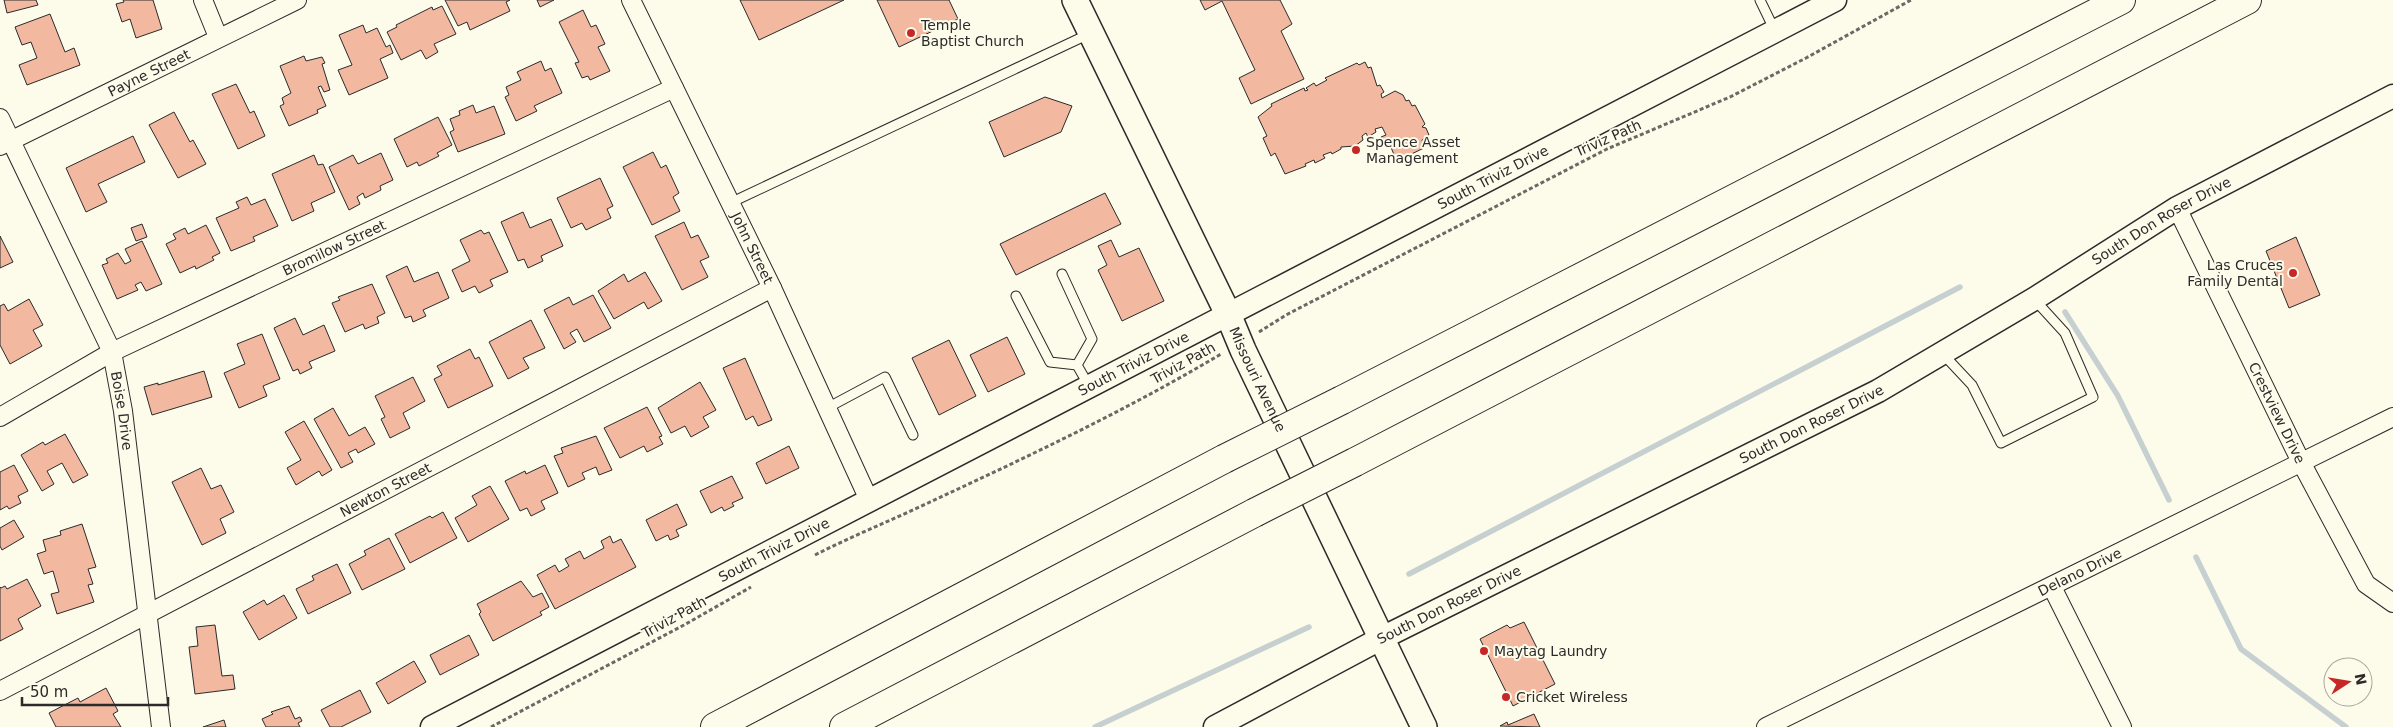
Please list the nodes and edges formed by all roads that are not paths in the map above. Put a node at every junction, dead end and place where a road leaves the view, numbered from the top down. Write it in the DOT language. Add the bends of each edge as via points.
graph roads {
  1 [pos="203,0"];
  2 [pos="297,0"];
  3 [pos="631,0"];
  4 [pos="1075,0"];
  5 [pos="1760,0"];
  6 [pos="1835,0"];
  7 [pos="2121,0"];
  8 [pos="2247,0"];
  9 [pos="1776,31"];
  10 [pos="1091,33"];
  11 [pos="218,37"];
  12 [pos="674,88"];
  13 [pos="2393,96"];
  14 [pos="0,118"];
  15 [pos="6,143"];
  16 [pos="730,203"];
  17 [pos="2177,208"];
  18 [pos="1062,274"];
  19 [pos="772,288"];
  20 [pos="1016,296"];
  21 [pos="2034,299"];
  22 [pos="1228,314"];
  23 [pos="112,352"];
  24 [pos="1942,353"];
  25 [pos="1077,365"];
  26 [pos="1090,386"];
  27 [pos="827,408"];
  28 [pos="0,417"];
  29 [pos="2393,417"];
  30 [pos="913,435"];
  31 [pos="2301,462"];
  32 [pos="869,500"];
  33 [pos="2052,587"];
  34 [pos="2393,603"];
  35 [pos="148,615"];
  36 [pos="1380,639"];
  37 [pos="0,691"];
  38 [pos="161,727"];
  39 [pos="432,727"];
  40 [pos="715,727"];
  41 [pos="844,727"];
  42 [pos="1215,727"];
  43 [pos="1424,727"];
  44 [pos="1766,727"];
  45 [pos="2122,727"];
  1 -- 11 [label="street"];
  2 -- 11 [label="street, Payne Street"];
  3 -- 12 [label="street, John Street"];
  4 -- 10 [label="main road, Missouri Avenue"];
  5 -- 9 [label="lane"];
  6 -- 9 [label="street, South Triviz Drive"];
  7 -- 40 [label="highway, bridge" via="1224,459"];
  8 -- 41 [label="highway, bridge"];
  9 -- 22 [label="street, South Triviz Drive"];
  10 -- 16 [label="lane"];
  10 -- 22 [label="main road, Missouri Avenue"];
  11 -- 15 [label="street, Payne Street"];
  12 -- 16 [label="street, John Street"];
  12 -- 23 [label="street, Bromilow Street"];
  13 -- 17 [label="street, South Don Roser Drive"];
  14 -- 15 [label="street, Boise Drive"];
  15 -- 23 [label="street, Boise Drive"];
  16 -- 19 [label="street, John Street"];
  17 -- 21 [label="street, South Don Roser Drive"];
  17 -- 31 [label="street, Crestview Drive"];
  18 -- 25 [label="lane" via="1092,339"];
  19 -- 27 [label="street, John Street"];
  19 -- 35 [label="street, Newton Street"];
  20 -- 25 [label="lane" via="1050,362"];
  21 -- 24 [label="street, South Don Roser Drive"];
  21 -- 24 [label="lane" via="2065,333 2092,397 2001,444 1972,385"];
  22 -- 26 [label="street, South Triviz Drive"];
  22 -- 36 [label="main road, Missouri Avenue"];
  23 -- 28 [label="street, Bromilow Street"];
  23 -- 35 [label="street, Boise Drive" via="123,411"];
  24 -- 36 [label="street, South Don Roser Drive" via="1878,390"];
  25 -- 26 [label="lane"];
  26 -- 32 [label="street, South Triviz Drive"];
  27 -- 30 [label="lane" via="885,377"];
  27 -- 32 [label="street, John Street"];
  29 -- 31 [label="street, Delano Drive"];
  31 -- 33 [label="street, Delano Drive"];
  31 -- 34 [label="street, Crestview Drive" via="2366,584"];
  32 -- 39 [label="street, South Triviz Drive"];
  33 -- 44 [label="street, Delano Drive"];
  33 -- 45 [label="street"];
  35 -- 37 [label="street, Newton Street"];
  35 -- 38 [label="street, Boise Drive"];
  36 -- 42 [label="street, South Don Roser Drive"];
  36 -- 43 [label="main road, Missouri Avenue"];
}
